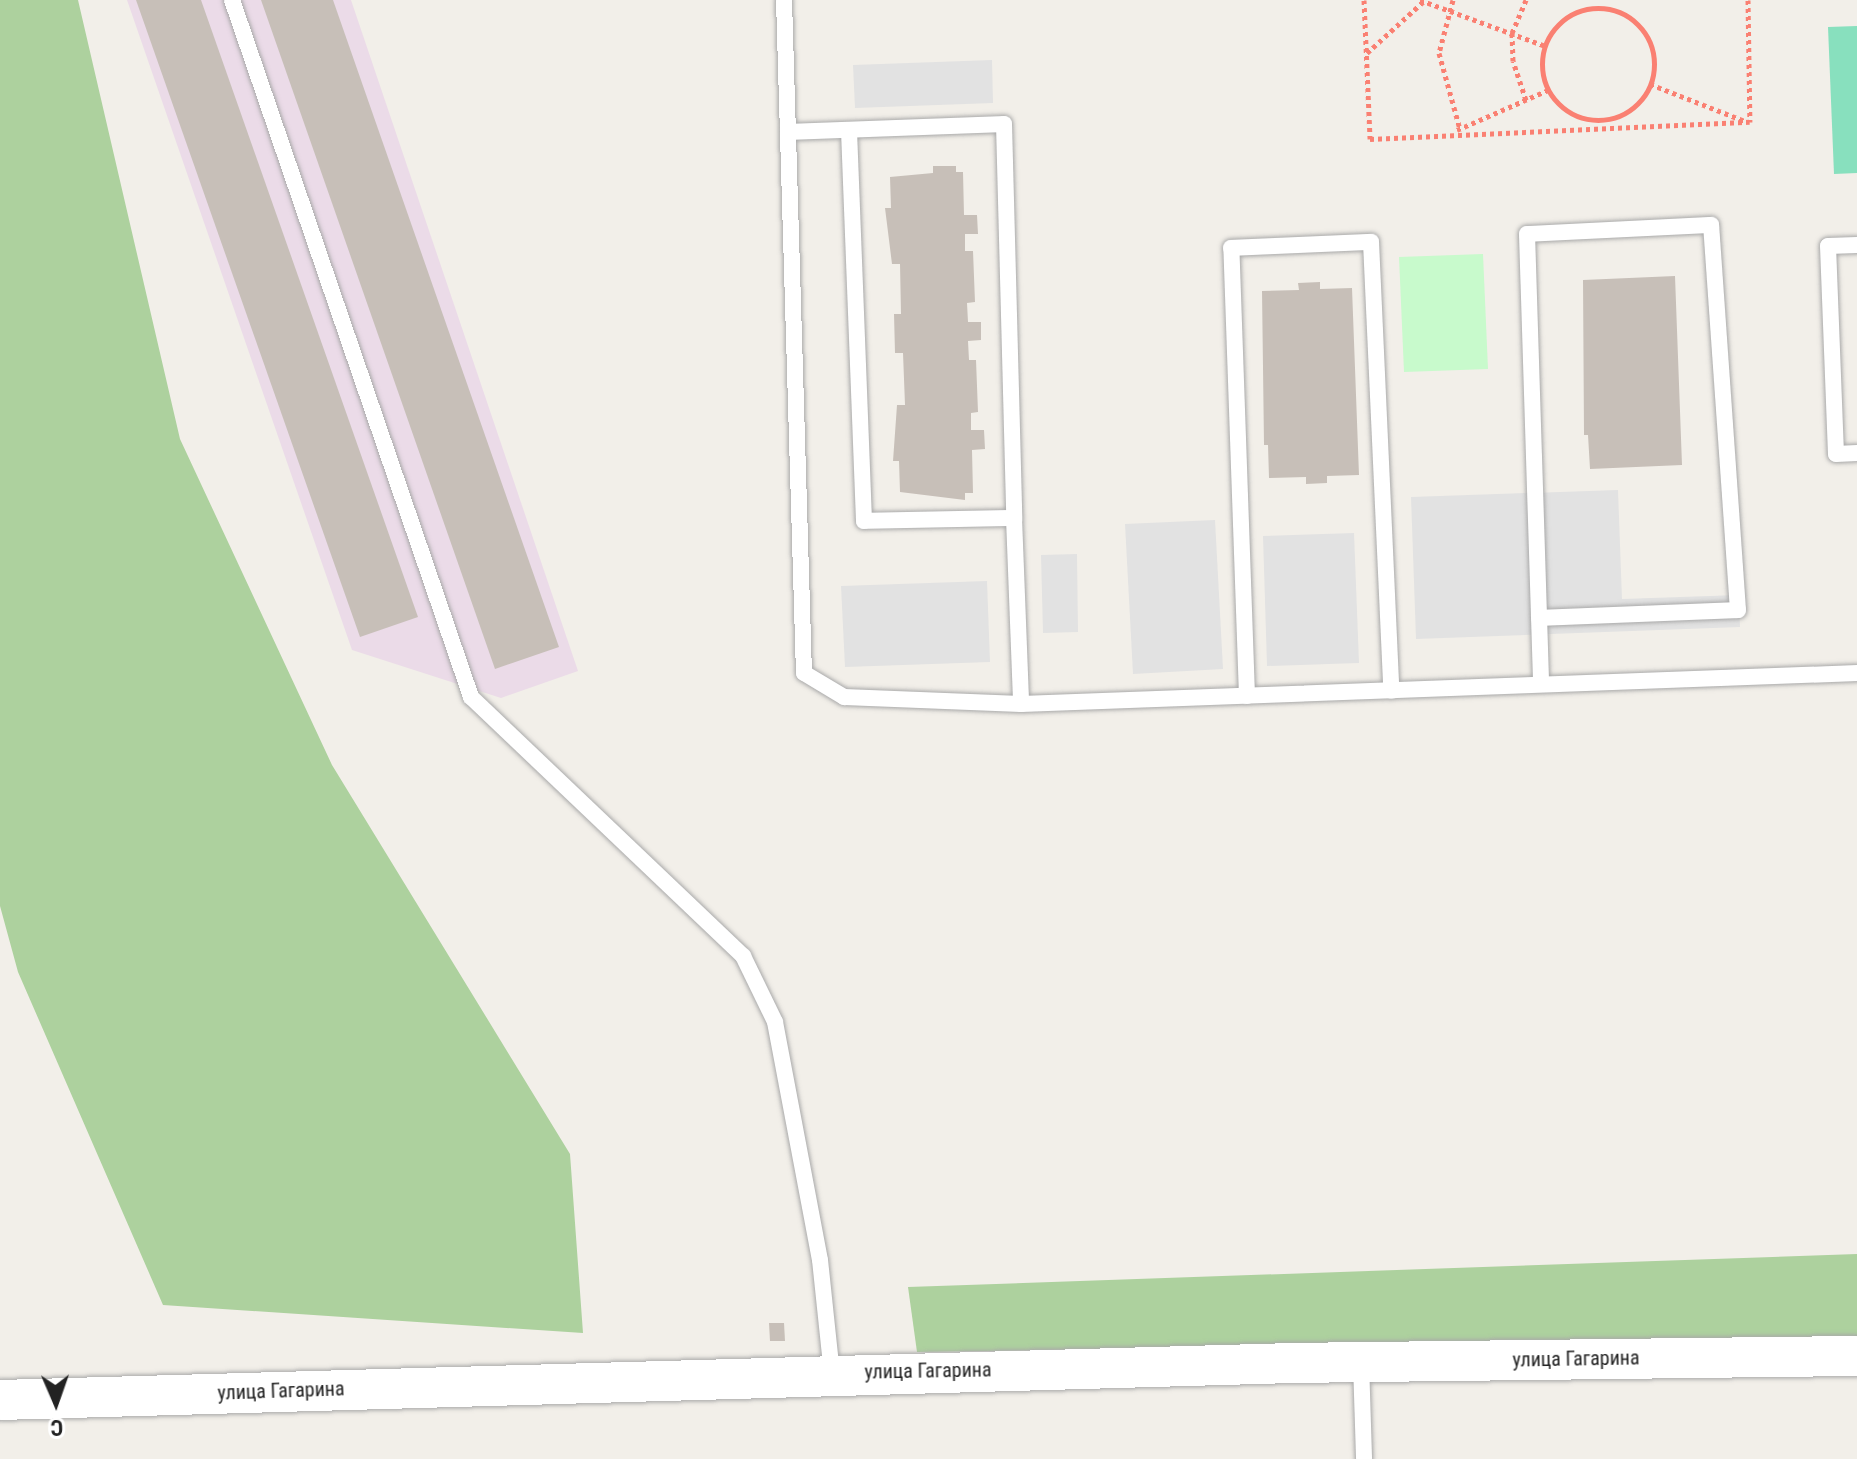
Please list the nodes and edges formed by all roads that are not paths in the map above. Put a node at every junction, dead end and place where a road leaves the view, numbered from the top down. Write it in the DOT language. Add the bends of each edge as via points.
graph roads {
  1 [pos="232,0"];
  2 [pos="784,0"];
  3 [pos="849,130"];
  4 [pos="788,132"];
  5 [pos="1857,245"];
  6 [pos="1857,453"];
  7 [pos="1014,518"];
  8 [pos="1539,618"];
  9 [pos="1857,673"];
  10 [pos="1541,682"];
  11 [pos="1391,691"];
  12 [pos="1247,696"];
  13 [pos="1021,704"];
  14 [pos="1857,1356"];
  15 [pos="1361,1362"];
  16 [pos="832,1374"];
  17 [pos="0,1400"];
  18 [pos="1364,1459"];
  1 -- 16 [label="lane" via="471,697 743,956 775,1022 820,1260"];
  2 -- 4 [label="lane"];
  3 -- 4 [label="lane"];
  3 -- 7 [label="lane" via="864,521"];
  3 -- 7 [label="lane" via="1004,124"];
  4 -- 13 [label="lane" via="804,673 844,697"];
  5 -- 6 [label="lane" via="1828,246 1836,454"];
  7 -- 13 [label="lane"];
  8 -- 8 [label="lane" via="1527,234 1711,225 1738,610"];
  8 -- 10 [label="lane"];
  9 -- 10 [label="lane"];
  10 -- 11 [label="lane"];
  11 -- 12 [label="lane"];
  11 -- 12 [label="lane" via="1371,242 1231,248"];
  12 -- 13 [label="lane"];
  14 -- 15 [label="street, улица Гагарина"];
  15 -- 16 [label="street, улица Гагарина"];
  15 -- 18 [label="lane"];
  16 -- 17 [label="street, улица Гагарина"];
}
